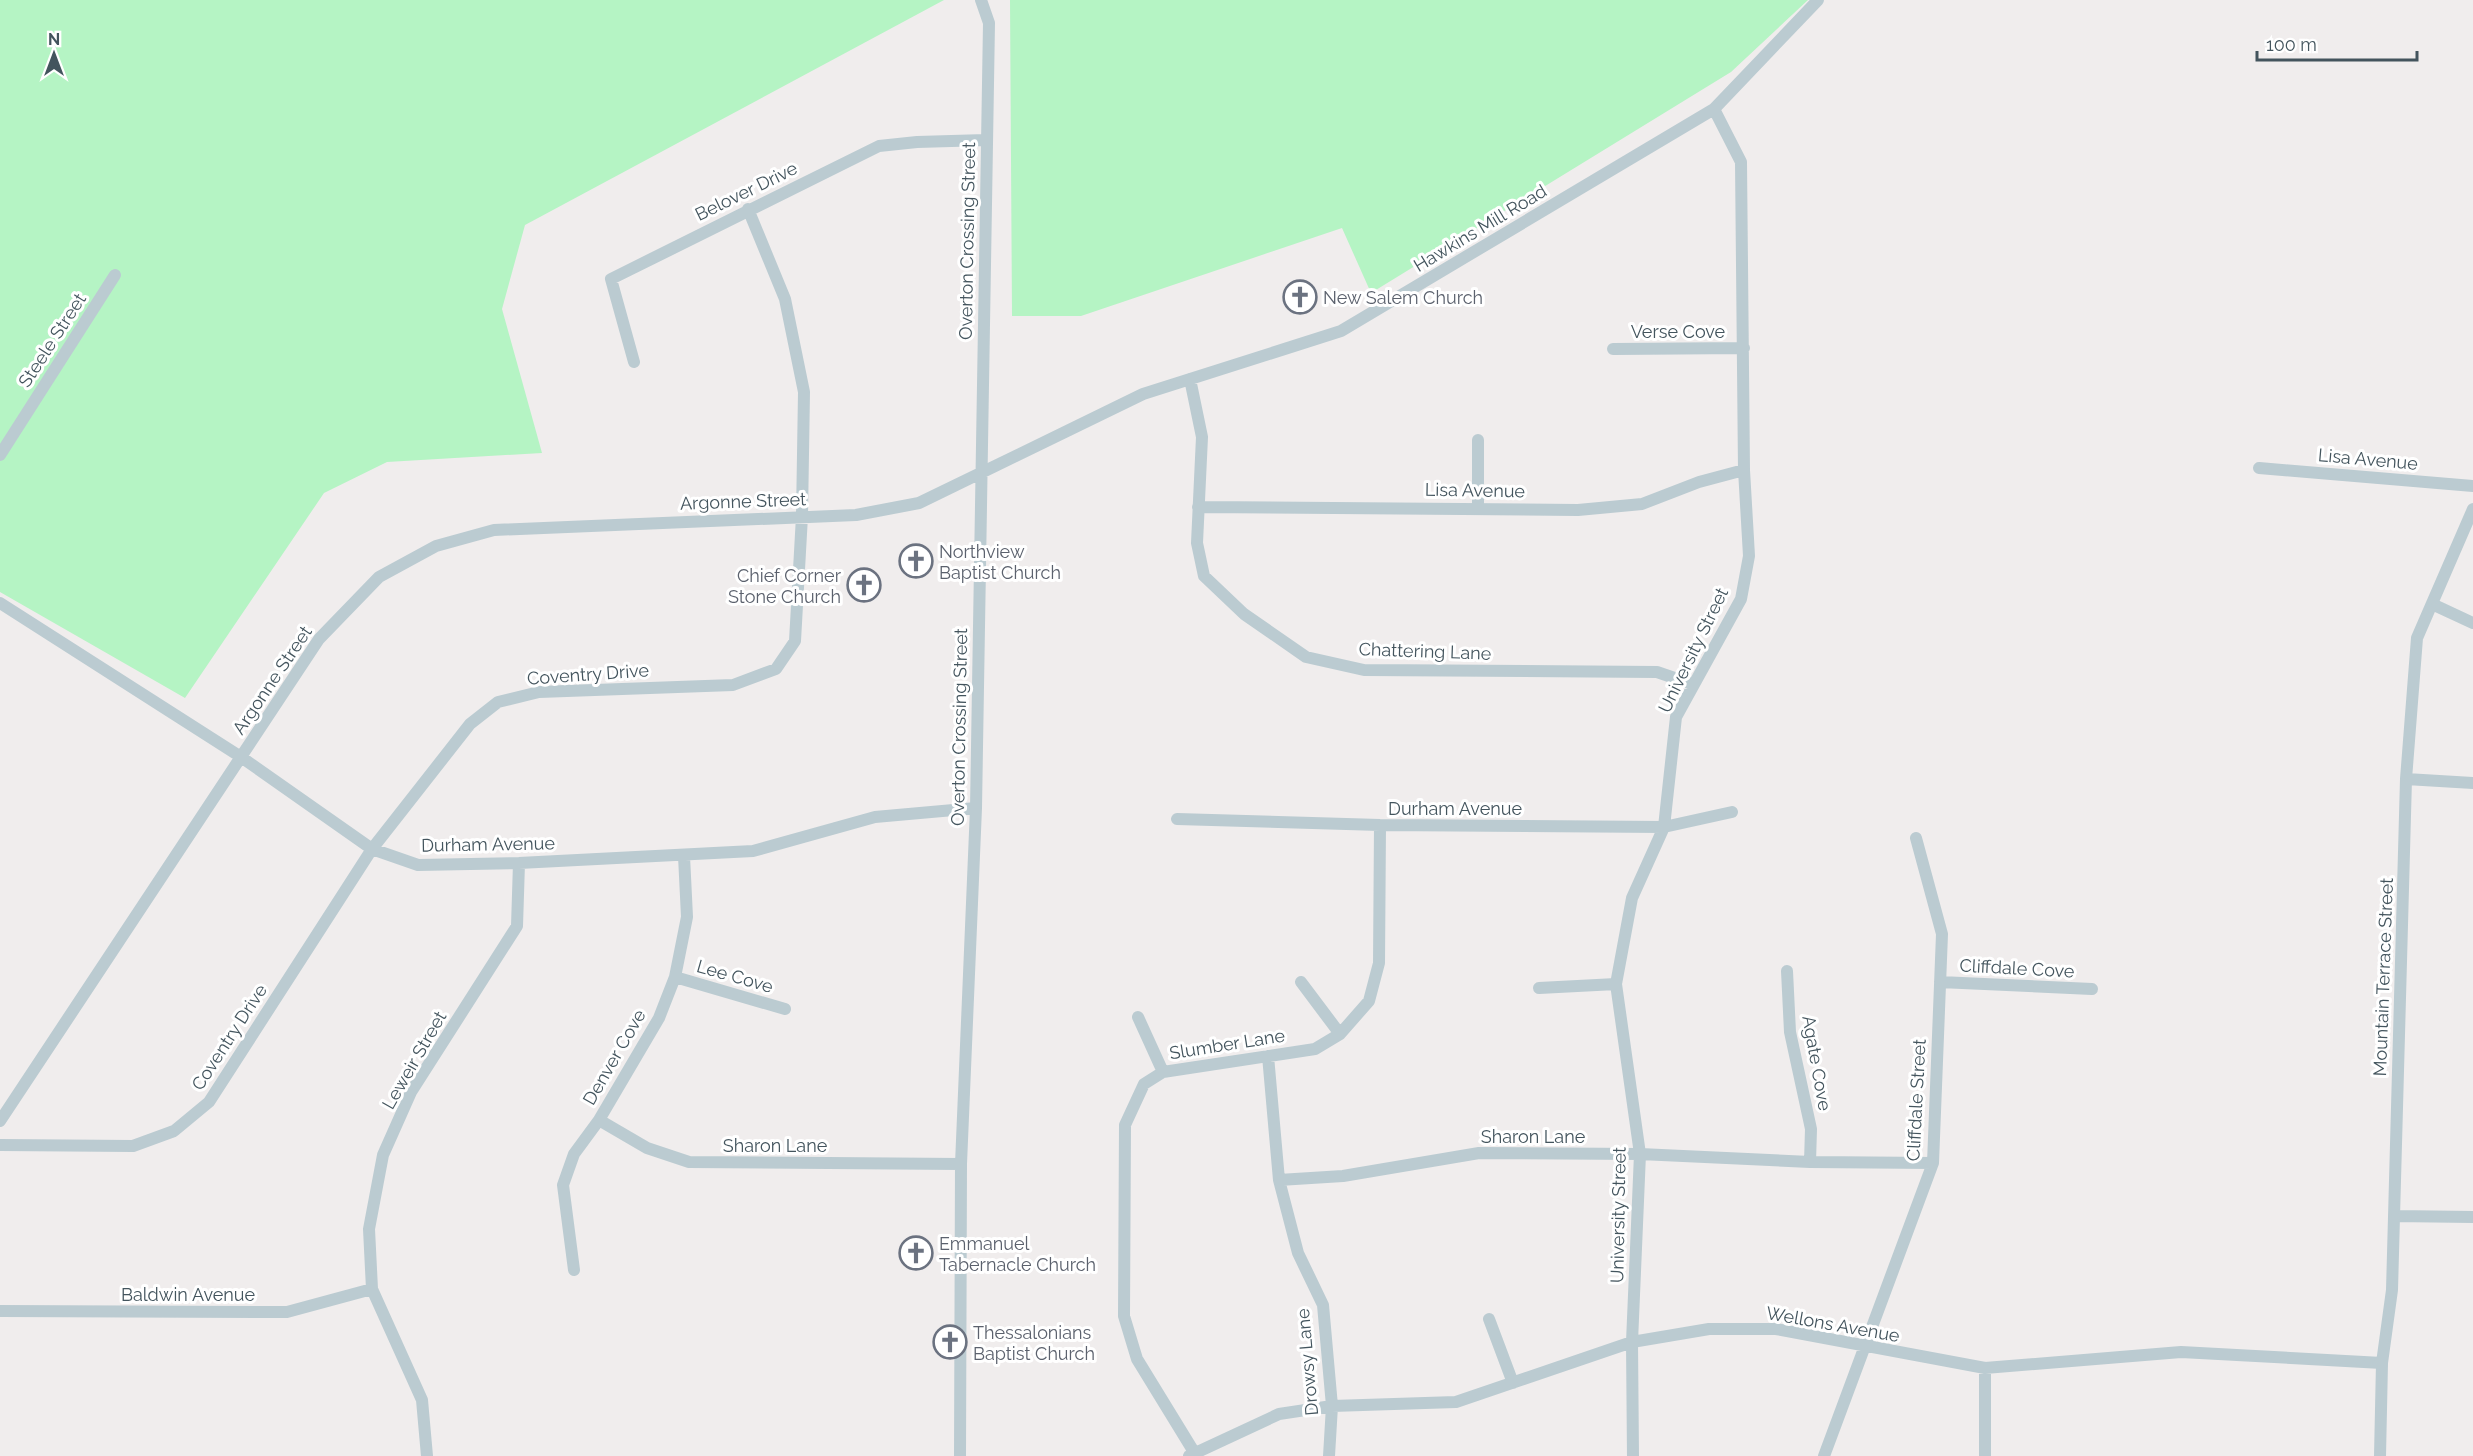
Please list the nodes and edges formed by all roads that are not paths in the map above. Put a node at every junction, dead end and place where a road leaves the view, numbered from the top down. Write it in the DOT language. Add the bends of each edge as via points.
graph roads {
  1 [pos="981,0"];
  2 [pos="1818,0"];
  3 [pos="1714,109"];
  4 [pos="986,140"];
  5 [pos="747,209"];
  6 [pos="115,275"];
  7 [pos="1744,348"];
  8 [pos="1612,349"];
  9 [pos="634,362"];
  10 [pos="1190,379"];
  11 [pos="1478,440"];
  12 [pos="0,455"];
  13 [pos="2259,468"];
  14 [pos="983,470"];
  15 [pos="1744,470"];
  16 [pos="2473,486"];
  17 [pos="1198,507"];
  18 [pos="1478,507"];
  19 [pos="2473,509"];
  20 [pos="802,516"];
  21 [pos="0,603"];
  22 [pos="2432,604"];
  23 [pos="2473,623"];
  24 [pos="1692,684"];
  25 [pos="241,757"];
  26 [pos="2406,779"];
  27 [pos="2473,783"];
  28 [pos="976,808"];
  29 [pos="1731,812"];
  30 [pos="1177,819"];
  31 [pos="1380,825"];
  32 [pos="1664,827"];
  33 [pos="1916,838"];
  34 [pos="372,849"];
  35 [pos="684,856"];
  36 [pos="519,863"];
  37 [pos="1787,971"];
  38 [pos="675,977"];
  39 [pos="1301,982"];
  40 [pos="1940,982"];
  41 [pos="1616,984"];
  42 [pos="1539,988"];
  43 [pos="2092,989"];
  44 [pos="785,1009"];
  45 [pos="1138,1017"];
  46 [pos="1340,1035"];
  47 [pos="1268,1056"];
  48 [pos="1162,1072"];
  49 [pos="599,1120"];
  50 [pos="0,1121"];
  51 [pos="0,1145"];
  52 [pos="1640,1154"];
  53 [pos="1810,1162"];
  54 [pos="1933,1163"];
  55 [pos="961,1164"];
  56 [pos="1279,1180"];
  57 [pos="2394,1216"];
  58 [pos="2473,1217"];
  59 [pos="574,1270"];
  60 [pos="372,1289"];
  61 [pos="0,1311"];
  62 [pos="1489,1319"];
  63 [pos="1632,1342"];
  64 [pos="1864,1347"];
  65 [pos="2382,1364"];
  66 [pos="1985,1368"];
  67 [pos="1513,1383"];
  68 [pos="1332,1406"];
  69 [pos="1192,1454"];
  70 [pos="427,1456"];
  71 [pos="960,1456"];
  72 [pos="1329,1456"];
  73 [pos="1633,1456"];
  74 [pos="1824,1456"];
  75 [pos="1984,1456"];
  76 [pos="2380,1456"];
  1 -- 4 [label="street, Overton Crossing Street" via="989,23"];
  2 -- 3 [label="street, Hawkins Mill Road"];
  3 -- 7 [label="street, University Street" via="1741,162"];
  3 -- 10 [label="street, Hawkins Mill Road" via="1341,331"];
  4 -- 5 [label="street, Belover Drive" via="879,146"];
  4 -- 14 [label="street, Overton Crossing Street"];
  5 -- 9 [label="street, Belover Drive" via="611,279"];
  5 -- 20 [label="street, Coventry Drive" via="785,299 804,392"];
  6 -- 12 [label="street, Steele Street"];
  7 -- 8 [label="street, Verse Cove"];
  7 -- 15 [label="street, University Street"];
  10 -- 14 [label="street, Hawkins Mill Road" via="1143,394"];
  10 -- 17 [label="street, Chattering Lane" via="1202,437"];
  11 -- 18 [label="street"];
  13 -- 16 [label="street, Lisa Avenue"];
  14 -- 20 [label="street, Argonne Street" via="919,503 856,515"];
  14 -- 28 [label="street, Overton Crossing Street"];
  15 -- 18 [label="street, Lisa Avenue" via="1642,504 1578,510"];
  15 -- 24 [label="street, University Street" via="1749,556 1741,599"];
  17 -- 18 [label="street, Lisa Avenue"];
  17 -- 24 [label="street, Chattering Lane" via="1197,543 1203,576 1244,615 1306,657 1365,670 1657,672"];
  19 -- 22 [label="street, Mountain Terrace Street"];
  20 -- 25 [label="street, Argonne Street" via="494,530 436,546 379,577 319,639"];
  20 -- 34 [label="street, Coventry Drive" via="795,641 776,669 733,685 538,692 498,702 470,724"];
  21 -- 25 [label="street, Durham Avenue"];
  22 -- 23 [label="street"];
  22 -- 26 [label="street, Mountain Terrace Street" via="2417,638"];
  24 -- 32 [label="street, University Street" via="1676,717"];
  25 -- 34 [label="street, Durham Avenue"];
  25 -- 50 [label="street, Argonne Street"];
  26 -- 27 [label="street"];
  26 -- 57 [label="street, Mountain Terrace Street"];
  28 -- 35 [label="street, Durham Avenue" via="875,817 753,850"];
  28 -- 55 [label="street, Overton Crossing Street"];
  29 -- 32 [label="street, Durham Avenue"];
  30 -- 31 [label="street, Durham Avenue"];
  31 -- 32 [label="street, Durham Avenue"];
  31 -- 46 [label="street, Slumber Lane" via="1379,963 1370,1001"];
  32 -- 41 [label="street, University Street" via="1632,898"];
  33 -- 40 [label="street, Cliffdale Street" via="1942,934"];
  34 -- 36 [label="street, Durham Avenue" via="418,865"];
  34 -- 51 [label="street, Coventry Drive" via="209,1102 174,1131 133,1146"];
  35 -- 36 [label="street, Durham Avenue"];
  35 -- 38 [label="street, Denver Cove" via="687,917"];
  36 -- 60 [label="street, Leweir Street" via="517,926 411,1092 383,1155 369,1229"];
  37 -- 53 [label="street, Agate Cove" via="1790,1032 1810,1129"];
  38 -- 44 [label="street, Lee Cove"];
  38 -- 49 [label="street, Denver Cove" via="659,1018"];
  39 -- 46 [label="street"];
  40 -- 43 [label="street, Cliffdale Cove"];
  40 -- 54 [label="street, Cliffdale Street"];
  41 -- 42 [label="street"];
  41 -- 52 [label="street, University Street"];
  45 -- 48 [label="street"];
  46 -- 47 [label="street, Slumber Lane" via="1315,1049"];
  47 -- 48 [label="street, Slumber Lane"];
  47 -- 56 [label="street, Drowsy Lane"];
  48 -- 69 [label="street, Slumber Lane" via="1144,1084 1125,1125 1124,1316 1137,1359"];
  49 -- 55 [label="street, Sharon Lane" via="647,1148 689,1162"];
  49 -- 59 [label="street, Denver Cove" via="574,1154 563,1185"];
  52 -- 53 [label="street, Sharon Lane"];
  52 -- 56 [label="street, Sharon Lane" via="1479,1153 1343,1176"];
  52 -- 63 [label="street, University Street"];
  53 -- 54 [label="street, Sharon Lane"];
  54 -- 64 [label="street, Cliffdale Street"];
  55 -- 71 [label="street, Overton Crossing Street"];
  56 -- 68 [label="street, Drowsy Lane" via="1298,1253 1323,1305"];
  57 -- 58 [label="street"];
  57 -- 65 [label="street, Mountain Terrace Street" via="2392,1290"];
  60 -- 61 [label="street, Baldwin Avenue" via="287,1312"];
  60 -- 70 [label="street, Leweir Street" via="422,1400"];
  62 -- 67 [label="street"];
  63 -- 64 [label="street, Wellons Avenue" via="1709,1329 1776,1329"];
  63 -- 67 [label="street, Wellons Avenue"];
  63 -- 73 [label="street, University Street"];
  64 -- 66 [label="street, Wellons Avenue"];
  64 -- 74 [label="street, Cliffdale Street"];
  65 -- 66 [label="street, Wellons Avenue" via="2181,1352"];
  65 -- 76 [label="street, Mountain Terrace Street"];
  66 -- 75 [label="street"];
  67 -- 68 [label="street, Wellons Avenue" via="1456,1402"];
  68 -- 69 [label="street, Wellons Avenue" via="1280,1414"];
  68 -- 72 [label="street, Drowsy Lane"];
}
